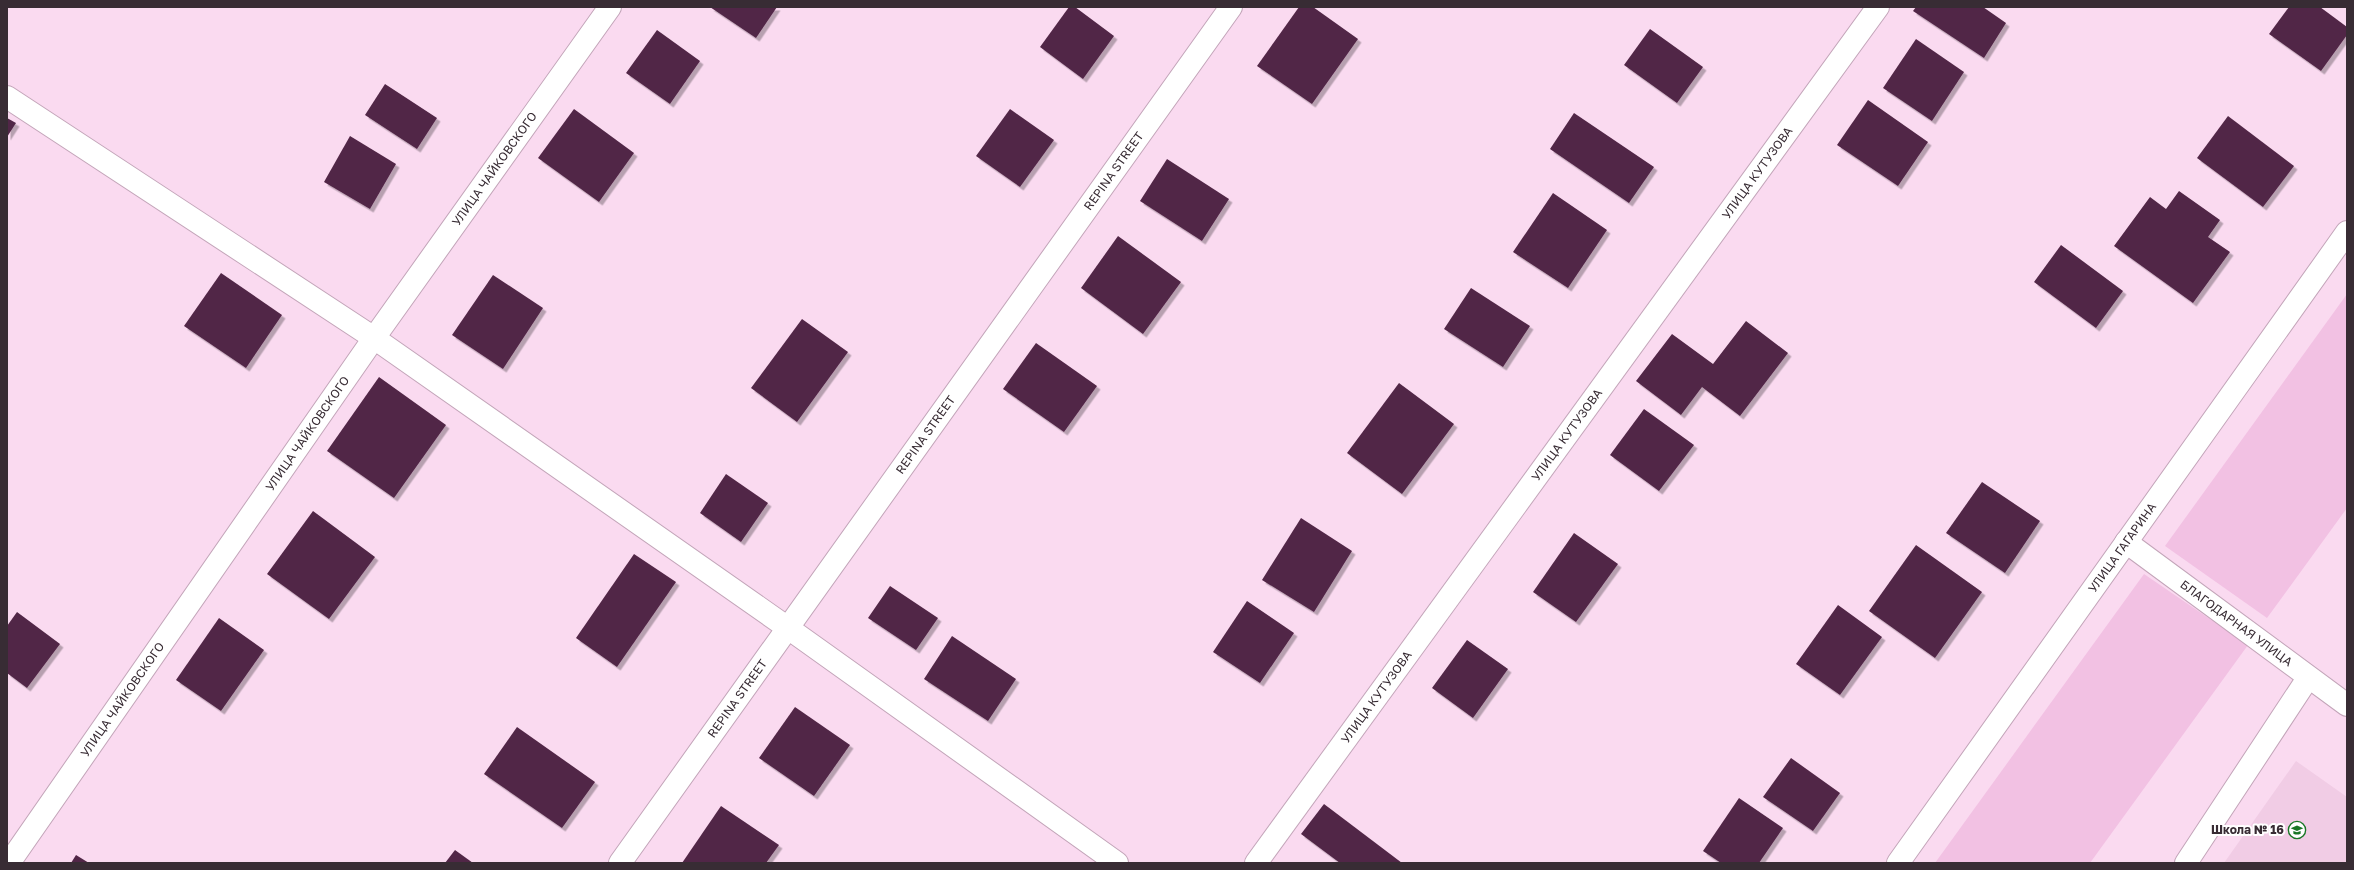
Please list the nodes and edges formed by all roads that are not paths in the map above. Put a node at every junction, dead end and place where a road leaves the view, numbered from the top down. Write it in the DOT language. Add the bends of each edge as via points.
graph roads {
  1 [pos="610,7"];
  2 [pos="1231,7"];
  3 [pos="1878,7"];
  4 [pos="7,97"];
  5 [pos="2347,232"];
  6 [pos="374,338"];
  7 [pos="2126,542"];
  8 [pos="788,628"];
  9 [pos="2308,678"];
  10 [pos="2347,705"];
  11 [pos="9,863"];
  12 [pos="620,863"];
  13 [pos="1117,863"];
  14 [pos="1256,863"];
  15 [pos="1898,863"];
  16 [pos="2186,863"];
  1 -- 6 [label="street, УЛИЦА ЧАЙКОВСКОГО"];
  2 -- 8 [label="street, REPINA STREET"];
  3 -- 14 [label="street, УЛИЦА КУТУЗОВА"];
  4 -- 6 [label="street"];
  5 -- 7 [label="street, УЛИЦА ГАГАРИНА"];
  6 -- 8 [label="street"];
  6 -- 11 [label="street, УЛИЦА ЧАЙКОВСКОГО"];
  7 -- 9 [label="street, БЛАГОДАРНАЯ УЛИЦА"];
  7 -- 15 [label="street, УЛИЦА ГАГАРИНА"];
  8 -- 12 [label="street, REPINA STREET"];
  8 -- 13 [label="street"];
  9 -- 10 [label="street, БЛАГОДАРНАЯ УЛИЦА"];
  9 -- 16 [label="street"];
}
